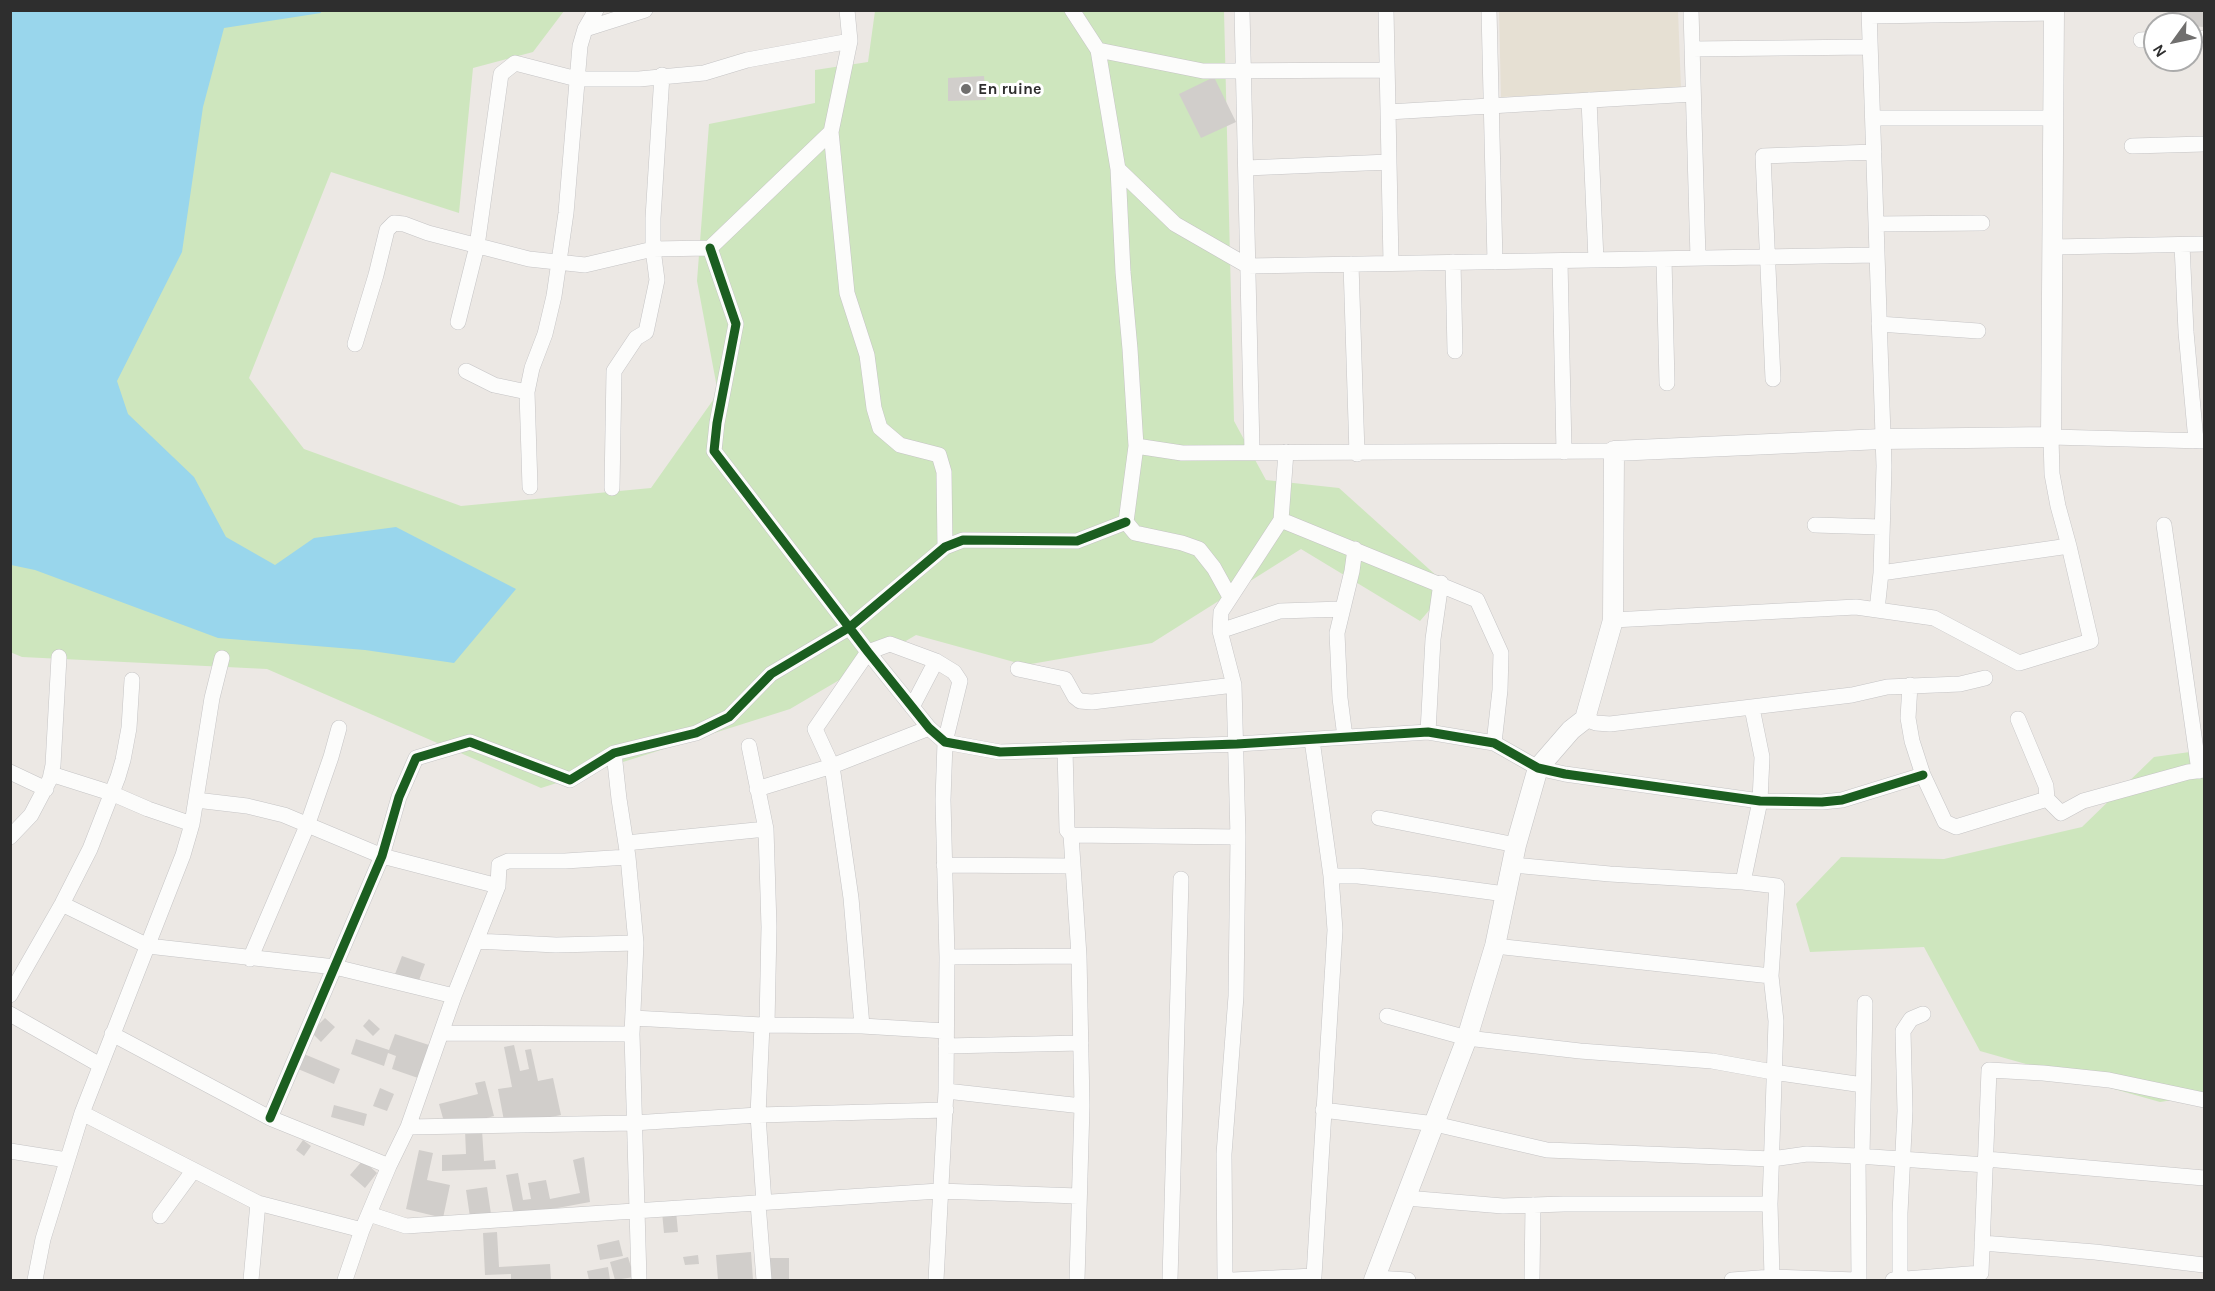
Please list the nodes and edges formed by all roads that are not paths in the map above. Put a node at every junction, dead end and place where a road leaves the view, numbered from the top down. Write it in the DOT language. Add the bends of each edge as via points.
graph roads {
  1 [pos="596,10"];
  2 [pos="645,10"];
  3 [pos="847,10"];
  4 [pos="1072,10"];
  5 [pos="1242,10"];
  6 [pos="1386,10"];
  7 [pos="1489,10"];
  8 [pos="1691,10"];
  9 [pos="2054,12"];
  10 [pos="1870,13"];
  11 [pos="585,29"];
  12 [pos="850,41"];
  13 [pos="1870,47"];
  14 [pos="1692,49"];
  15 [pos="1098,50"];
  16 [pos="1387,70"];
  17 [pos="1244,71"];
  18 [pos="662,75"];
  19 [pos="577,79"];
  20 [pos="1693,94"];
  21 [pos="1589,100"];
  22 [pos="1491,106"];
  23 [pos="1388,112"];
  24 [pos="1873,118"];
  25 [pos="2053,118"];
  26 [pos="831,132"];
  27 [pos="2205,144"];
  28 [pos="2132,146"];
  29 [pos="1874,152"];
  30 [pos="1389,162"];
  31 [pos="1245,168"];
  32 [pos="1118,169"];
  33 [pos="1982,223"];
  34 [pos="1876,224"];
  35 [pos="2182,244"];
  36 [pos="2205,244"];
  37 [pos="477,246"];
  38 [pos="2053,247"];
  39 [pos="710,248"];
  40 [pos="653,249"];
  41 [pos="1877,255"];
  42 [pos="1768,257"];
  43 [pos="1698,258"];
  44 [pos="1664,259"];
  45 [pos="1596,260"];
  46 [pos="1560,261"];
  47 [pos="560,262"];
  48 [pos="1453,262"];
  49 [pos="1495,262"];
  50 [pos="1391,263"];
  51 [pos="1351,264"];
  52 [pos="1248,266"];
  53 [pos="458,322"];
  54 [pos="1879,324"];
  55 [pos="1978,331"];
  56 [pos="355,344"];
  57 [pos="1455,351"];
  58 [pos="466,372"];
  59 [pos="1773,379"];
  60 [pos="1667,383"];
  61 [pos="526,392"];
  62 [pos="2051,437"];
  63 [pos="1882,439"];
  64 [pos="2200,441"];
  65 [pos="1136,446"];
  66 [pos="1252,451"];
  67 [pos="1614,451"];
  68 [pos="1286,452"];
  69 [pos="1564,452"];
  70 [pos="1358,454"];
  71 [pos="530,488"];
  72 [pos="612,488"];
  73 [pos="1281,520"];
  74 [pos="1126,522"];
  75 [pos="1815,525"];
  76 [pos="2164,525"];
  77 [pos="1881,527"];
  78 [pos="2069,546"];
  79 [pos="945,547"];
  80 [pos="1355,549"];
  81 [pos="1881,573"];
  82 [pos="1441,583"];
  83 [pos="1230,597"];
  84 [pos="1342,609"];
  85 [pos="1877,610"];
  86 [pos="1613,620"];
  87 [pos="850,627"];
  88 [pos="1220,631"];
  89 [pos="868,652"];
  90 [pos="59,657"];
  91 [pos="222,658"];
  92 [pos="936,661"];
  93 [pos="1018,669"];
  94 [pos="1984,678"];
  95 [pos="132,681"];
  96 [pos="1234,685"];
  97 [pos="1910,686"];
  98 [pos="912,707"];
  99 [pos="1752,708"];
  100 [pos="1586,719"];
  101 [pos="2018,719"];
  102 [pos="339,728"];
  103 [pos="929,728"];
  104 [pos="1428,732"];
  105 [pos="1345,738"];
  106 [pos="1312,740"];
  107 [pos="945,742"];
  108 [pos="1494,743"];
  109 [pos="1238,744"];
  110 [pos="749,746"];
  111 [pos="1065,749"];
  112 [pos="614,753"];
  113 [pos="832,766"];
  114 [pos="1538,768"];
  115 [pos="2202,770"];
  116 [pos="10,771"];
  117 [pos="1923,775"];
  118 [pos="49,781"];
  119 [pos="757,789"];
  120 [pos="111,793"];
  121 [pos="2047,799"];
  122 [pos="196,800"];
  123 [pos="1760,801"];
  124 [pos="1379,818"];
  125 [pos="192,824"];
  126 [pos="306,826"];
  127 [pos="766,829"];
  128 [pos="1071,835"];
  129 [pos="10,837"];
  130 [pos="1238,837"];
  131 [pos="1516,845"];
  132 [pos="627,850"];
  133 [pos="382,856"];
  134 [pos="944,865"];
  135 [pos="1513,865"];
  136 [pos="1073,866"];
  137 [pos="1331,876"];
  138 [pos="1180,879"];
  139 [pos="1743,882"];
  140 [pos="498,886"];
  141 [pos="1505,894"];
  142 [pos="62,904"];
  143 [pos="476,941"];
  144 [pos="636,943"];
  145 [pos="148,946"];
  146 [pos="1495,946"];
  147 [pos="1079,956"];
  148 [pos="947,957"];
  149 [pos="250,958"];
  150 [pos="335,967"];
  151 [pos="1772,976"];
  152 [pos="10,995"];
  153 [pos="454,996"];
  154 [pos="1866,1003"];
  155 [pos="10,1014"];
  156 [pos="1923,1014"];
  157 [pos="1387,1016"];
  158 [pos="633,1018"];
  159 [pos="764,1025"];
  160 [pos="862,1026"];
  161 [pos="442,1033"];
  162 [pos="112,1034"];
  163 [pos="632,1034"];
  164 [pos="1467,1038"];
  165 [pos="946,1039"];
  166 [pos="1081,1043"];
  167 [pos="100,1065"];
  168 [pos="1773,1072"];
  169 [pos="1863,1085"];
  170 [pos="946,1091"];
  171 [pos="2205,1100"];
  172 [pos="1082,1106"];
  173 [pos="946,1110"];
  174 [pos="1323,1110"];
  175 [pos="82,1113"];
  176 [pos="758,1115"];
  177 [pos="270,1118"];
  178 [pos="633,1123"];
  179 [pos="1435,1124"];
  180 [pos="408,1127"];
  181 [pos="10,1151"];
  182 [pos="1860,1156"];
  183 [pos="1903,1158"];
  184 [pos="1772,1159"];
  185 [pos="67,1160"];
  186 [pos="1986,1162"];
  187 [pos="389,1166"];
  188 [pos="192,1171"];
  189 [pos="2205,1178"];
  190 [pos="939,1191"];
  191 [pos="1078,1196"];
  192 [pos="1406,1198"];
  193 [pos="258,1203"];
  194 [pos="761,1203"];
  195 [pos="1770,1204"];
  196 [pos="1533,1205"];
  197 [pos="638,1212"];
  198 [pos="369,1214"];
  199 [pos="160,1216"];
  200 [pos="362,1230"];
  201 [pos="1982,1243"];
  202 [pos="2205,1265"];
  203 [pos="1762,1278"];
  204 [pos="1375,1279"];
  205 [pos="1928,1279"];
  206 [pos="1269,1280"];
  207 [pos="1900,1280"];
  208 [pos="35,1281"];
  209 [pos="251,1281"];
  210 [pos="345,1281"];
  211 [pos="639,1281"];
  212 [pos="764,1281"];
  213 [pos="936,1281"];
  214 [pos="1077,1281"];
  215 [pos="1170,1281"];
  216 [pos="1226,1281"];
  217 [pos="1233,1281"];
  218 [pos="1408,1281"];
  219 [pos="1532,1281"];
  220 [pos="1732,1281"];
  221 [pos="1857,1281"];
  222 [pos="1893,1281"];
  1 -- 11 [label="street"];
  2 -- 11 [label="street"];
  3 -- 12 [label="street"];
  4 -- 15 [label="street"];
  5 -- 17 [label="street"];
  6 -- 16 [label="street"];
  7 -- 22 [label="street"];
  8 -- 14 [label="street"];
  9 -- 10 [label="street"];
  9 -- 25 [label="street"];
  10 -- 13 [label="street"];
  11 -- 19 [label="street"];
  12 -- 18 [label="street" via="747,60 704,73"];
  12 -- 26 [label="street"];
  13 -- 14 [label="street"];
  13 -- 24 [label="street"];
  14 -- 20 [label="street"];
  15 -- 17 [label="street" via="1203,71"];
  15 -- 32 [label="street"];
  16 -- 17 [label="street"];
  16 -- 23 [label="street"];
  17 -- 31 [label="street"];
  18 -- 19 [label="street"];
  18 -- 40 [label="street"];
  19 -- 37 [label="street" via="515,63 501,74"];
  19 -- 47 [label="street"];
  20 -- 21 [label="street"];
  20 -- 43 [label="street"];
  21 -- 22 [label="street"];
  21 -- 45 [label="street"];
  22 -- 23 [label="street"];
  22 -- 49 [label="street"];
  23 -- 30 [label="street"];
  24 -- 25 [label="street"];
  24 -- 29 [label="street"];
  25 -- 38 [label="street"];
  26 -- 39 [label="street"];
  26 -- 79 [label="street" via="847,293 867,355 874,408 880,428 900,445 939,455 944,472"];
  27 -- 28 [label="street"];
  29 -- 34 [label="street"];
  29 -- 42 [label="street" via="1763,156"];
  30 -- 31 [label="street"];
  30 -- 50 [label="street"];
  31 -- 52 [label="street"];
  32 -- 52 [label="street" via="1175,224"];
  32 -- 65 [label="street"];
  33 -- 34 [label="street"];
  34 -- 41 [label="street"];
  35 -- 36 [label="street"];
  35 -- 38 [label="street"];
  35 -- 64 [label="street" via="2186,332"];
  37 -- 47 [label="street"];
  37 -- 53 [label="street"];
  37 -- 56 [label="street" via="404,224 390,226"];
  38 -- 62 [label="street"];
  39 -- 40 [label="street"];
  39 -- 87 [label="street" via="735,324 714,451"];
  40 -- 47 [label="street" via="585,265"];
  40 -- 72 [label="street" via="657,280 646,332 636,338 614,371"];
  41 -- 42 [label="street"];
  41 -- 54 [label="street"];
  42 -- 43 [label="street"];
  42 -- 59 [label="street"];
  43 -- 44 [label="street"];
  44 -- 45 [label="street"];
  44 -- 60 [label="street"];
  45 -- 46 [label="street"];
  46 -- 49 [label="street"];
  46 -- 69 [label="street"];
  47 -- 61 [label="street" via="545,334"];
  48 -- 49 [label="street"];
  48 -- 50 [label="street"];
  48 -- 57 [label="street"];
  50 -- 51 [label="street"];
  51 -- 52 [label="street"];
  51 -- 70 [label="street"];
  52 -- 66 [label="street"];
  54 -- 55 [label="street"];
  54 -- 63 [label="street"];
  58 -- 61 [label="street" via="494,385"];
  61 -- 71 [label="street"];
  62 -- 63 [label="street"];
  62 -- 64 [label="street"];
  62 -- 78 [label="street" via="2052,474"];
  63 -- 67 [label="street"];
  63 -- 77 [label="street"];
  65 -- 66 [label="street" via="1182,453"];
  65 -- 74 [label="street"];
  66 -- 68 [label="street"];
  67 -- 69 [label="street"];
  67 -- 86 [label="street"];
  68 -- 70 [label="street"];
  68 -- 73 [label="street"];
  69 -- 70 [label="street"];
  73 -- 80 [label="street"];
  73 -- 83 [label="street"];
  74 -- 79 [label="street" via="1077,541 963,540"];
  74 -- 83 [label="street" via="1135,533 1199,549"];
  75 -- 77 [label="street"];
  76 -- 115 [label="street"];
  77 -- 81 [label="street"];
  78 -- 81 [label="street"];
  78 -- 85 [label="street" via="2091,641 2019,663 1934,618"];
  79 -- 87 [label="street"];
  80 -- 82 [label="street"];
  80 -- 84 [label="street"];
  81 -- 85 [label="street"];
  82 -- 104 [label="street" via="1433,639"];
  82 -- 108 [label="street" via="1478,600 1501,653"];
  83 -- 88 [label="street" via="1221,612"];
  84 -- 88 [label="street" via="1280,610"];
  84 -- 105 [label="street" via="1337,633"];
  85 -- 86 [label="street" via="1842,607"];
  86 -- 100 [label="street"];
  87 -- 89 [label="street"];
  87 -- 112 [label="street" via="771,674 729,717 696,733"];
  88 -- 96 [label="street"];
  89 -- 92 [label="street" via="890,644"];
  89 -- 98 [label="street"];
  89 -- 113 [label="street" via="815,729"];
  90 -- 118 [label="street"];
  91 -- 122 [label="street"];
  92 -- 98 [label="street"];
  92 -- 107 [label="street" via="954,672 960,681"];
  93 -- 96 [label="street" via="1065,679 1075,697 1092,702"];
  94 -- 97 [label="street" via="1960,684"];
  95 -- 120 [label="street" via="129,728"];
  96 -- 109 [label="street"];
  97 -- 99 [label="street"];
  97 -- 117 [label="street" via="1908,718"];
  98 -- 103 [label="street"];
  99 -- 100 [label="street" via="1610,724"];
  99 -- 123 [label="street" via="1762,758"];
  100 -- 114 [label="street" via="1571,730"];
  101 -- 121 [label="street" via="2046,786"];
  102 -- 126 [label="street"];
  103 -- 107 [label="street"];
  103 -- 113 [label="street"];
  104 -- 105 [label="street"];
  104 -- 108 [label="street"];
  105 -- 106 [label="street"];
  106 -- 109 [label="street"];
  106 -- 137 [label="street"];
  107 -- 111 [label="street" via="1000,752"];
  107 -- 134 [label="street"];
  108 -- 114 [label="street"];
  109 -- 111 [label="street"];
  109 -- 130 [label="street"];
  110 -- 119 [label="street"];
  111 -- 128 [label="street" via="1067,830"];
  112 -- 132 [label="street"];
  112 -- 133 [label="street" via="570,780 470,742 416,758 399,797"];
  113 -- 119 [label="street"];
  113 -- 160 [label="street" via="851,898"];
  114 -- 123 [label="street"];
  114 -- 131 [label="street"];
  115 -- 121 [label="street" via="2083,801 2061,813"];
  116 -- 118 [label="street"];
  117 -- 121 [label="street" via="1945,822 1956,827"];
  117 -- 123 [label="street" via="1842,800"];
  118 -- 120 [label="street"];
  118 -- 129 [label="street" via="31,815"];
  119 -- 127 [label="street"];
  120 -- 125 [label="street"];
  120 -- 142 [label="street" via="90,849"];
  122 -- 125 [label="street"];
  122 -- 126 [label="street" via="247,806 284,815"];
  123 -- 139 [label="street"];
  124 -- 131 [label="street"];
  125 -- 145 [label="street"];
  126 -- 133 [label="street"];
  126 -- 149 [label="street"];
  127 -- 132 [label="street"];
  127 -- 159 [label="street" via="770,927"];
  128 -- 130 [label="street"];
  128 -- 136 [label="street"];
  130 -- 216 [label="street" via="1236,996 1224,1154"];
  131 -- 135 [label="street"];
  132 -- 140 [label="street" via="565,861 508,861 497,868"];
  132 -- 144 [label="street"];
  133 -- 140 [label="street"];
  133 -- 150 [label="street"];
  134 -- 136 [label="street"];
  134 -- 148 [label="street"];
  135 -- 139 [label="street"];
  135 -- 141 [label="street"];
  136 -- 147 [label="street"];
  137 -- 141 [label="street"];
  137 -- 174 [label="street" via="1335,930"];
  138 -- 215 [label="street"];
  139 -- 151 [label="street" via="1777,886"];
  140 -- 143 [label="street"];
  141 -- 146 [label="street"];
  142 -- 145 [label="street"];
  142 -- 152 [label="street"];
  143 -- 144 [label="street"];
  143 -- 153 [label="street"];
  144 -- 158 [label="street"];
  145 -- 149 [label="street"];
  145 -- 162 [label="street"];
  146 -- 151 [label="street"];
  146 -- 164 [label="street"];
  147 -- 148 [label="street"];
  147 -- 166 [label="street"];
  148 -- 165 [label="street"];
  149 -- 150 [label="street"];
  150 -- 153 [label="street"];
  150 -- 177 [label="street"];
  151 -- 168 [label="street" via="1776,1021"];
  153 -- 161 [label="street"];
  154 -- 169 [label="street"];
  155 -- 167 [label="street"];
  156 -- 183 [label="street" via="1911,1019 1903,1032"];
  157 -- 164 [label="street"];
  158 -- 159 [label="street"];
  158 -- 163 [label="street"];
  159 -- 160 [label="street"];
  159 -- 176 [label="street"];
  160 -- 165 [label="street"];
  161 -- 163 [label="street"];
  161 -- 180 [label="street"];
  162 -- 167 [label="street"];
  162 -- 177 [label="street"];
  163 -- 178 [label="street"];
  164 -- 168 [label="street" via="1712,1061"];
  164 -- 179 [label="street"];
  165 -- 166 [label="street"];
  165 -- 170 [label="street"];
  166 -- 172 [label="street"];
  167 -- 175 [label="street"];
  168 -- 169 [label="street"];
  168 -- 184 [label="street"];
  169 -- 182 [label="street"];
  170 -- 172 [label="street"];
  170 -- 173 [label="street"];
  171 -- 186 [label="street" via="2109,1080 1989,1070"];
  172 -- 191 [label="street"];
  173 -- 176 [label="street"];
  173 -- 190 [label="street"];
  174 -- 179 [label="street"];
  174 -- 206 [label="street" via="1314,1276"];
  175 -- 185 [label="street"];
  175 -- 188 [label="street"];
  176 -- 178 [label="street"];
  176 -- 194 [label="street"];
  177 -- 187 [label="street"];
  178 -- 180 [label="street"];
  178 -- 197 [label="street"];
  179 -- 184 [label="street" via="1541,1149"];
  179 -- 192 [label="street"];
  180 -- 187 [label="street"];
  181 -- 185 [label="street"];
  182 -- 183 [label="street"];
  182 -- 184 [label="street"];
  182 -- 221 [label="street"];
  183 -- 186 [label="street"];
  183 -- 207 [label="street"];
  184 -- 195 [label="street"];
  185 -- 208 [label="street" via="40,1248"];
  186 -- 189 [label="street"];
  186 -- 201 [label="street"];
  187 -- 198 [label="street"];
  188 -- 193 [label="street"];
  188 -- 199 [label="street"];
  190 -- 191 [label="street"];
  190 -- 194 [label="street"];
  190 -- 213 [label="street"];
  191 -- 214 [label="street"];
  192 -- 196 [label="street"];
  192 -- 204 [label="street"];
  193 -- 200 [label="street"];
  193 -- 209 [label="street"];
  194 -- 197 [label="street"];
  194 -- 212 [label="street"];
  195 -- 196 [label="street"];
  195 -- 203 [label="street"];
  196 -- 219 [label="street"];
  197 -- 198 [label="street" via="406,1226"];
  197 -- 211 [label="street"];
  198 -- 200 [label="street"];
  200 -- 210 [label="street"];
  201 -- 202 [label="street"];
  201 -- 205 [label="street" via="1981,1273"];
  203 -- 220 [label="street"];
  203 -- 221 [label="street"];
  204 -- 218 [label="street"];
  205 -- 207 [label="street"];
  206 -- 217 [label="street"];
  207 -- 222 [label="street"];
}
